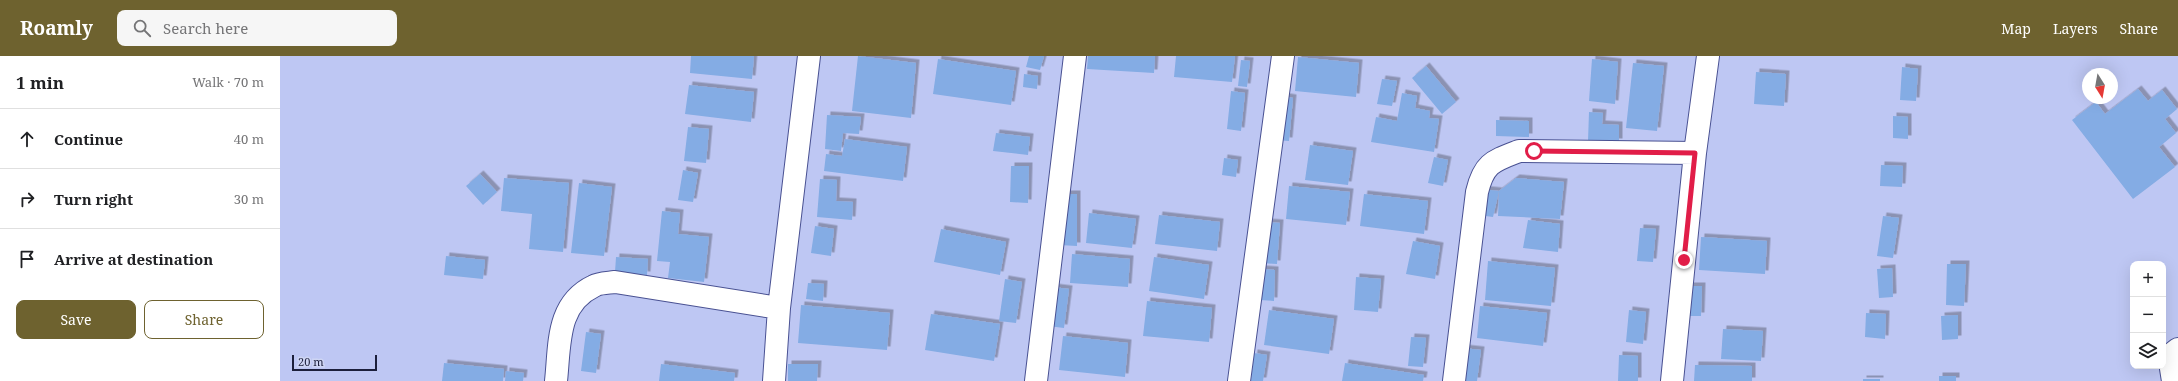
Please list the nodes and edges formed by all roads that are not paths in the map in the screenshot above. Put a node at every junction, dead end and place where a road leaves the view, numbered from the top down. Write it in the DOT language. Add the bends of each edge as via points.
graph roads {
  1 [pos="809,56"];
  2 [pos="1075,56"];
  3 [pos="1283,56"];
  4 [pos="1708,56"];
  5 [pos="1695,153"];
  6 [pos="779,308"];
  7 [pos="2178,349"];
  8 [pos="556,381"];
  9 [pos="774,381"];
  10 [pos="1036,381"];
  11 [pos="1240,381"];
  12 [pos="1454,381"];
  13 [pos="1672,381"];
  14 [pos="2173,381"];
  1 -- 6 [label="street"];
  2 -- 10 [label="street"];
  3 -- 11 [label="street"];
  4 -- 5 [label="street"];
  5 -- 12 [label="street" via="1519,151 1493,161 1480,176 1477,192"];
  5 -- 13 [label="street"];
  6 -- 8 [label="street" via="615,282 594,285 572,301 562,322"];
  6 -- 9 [label="street"];
  7 -- 14 [label="street" via="2169,356"];
}
